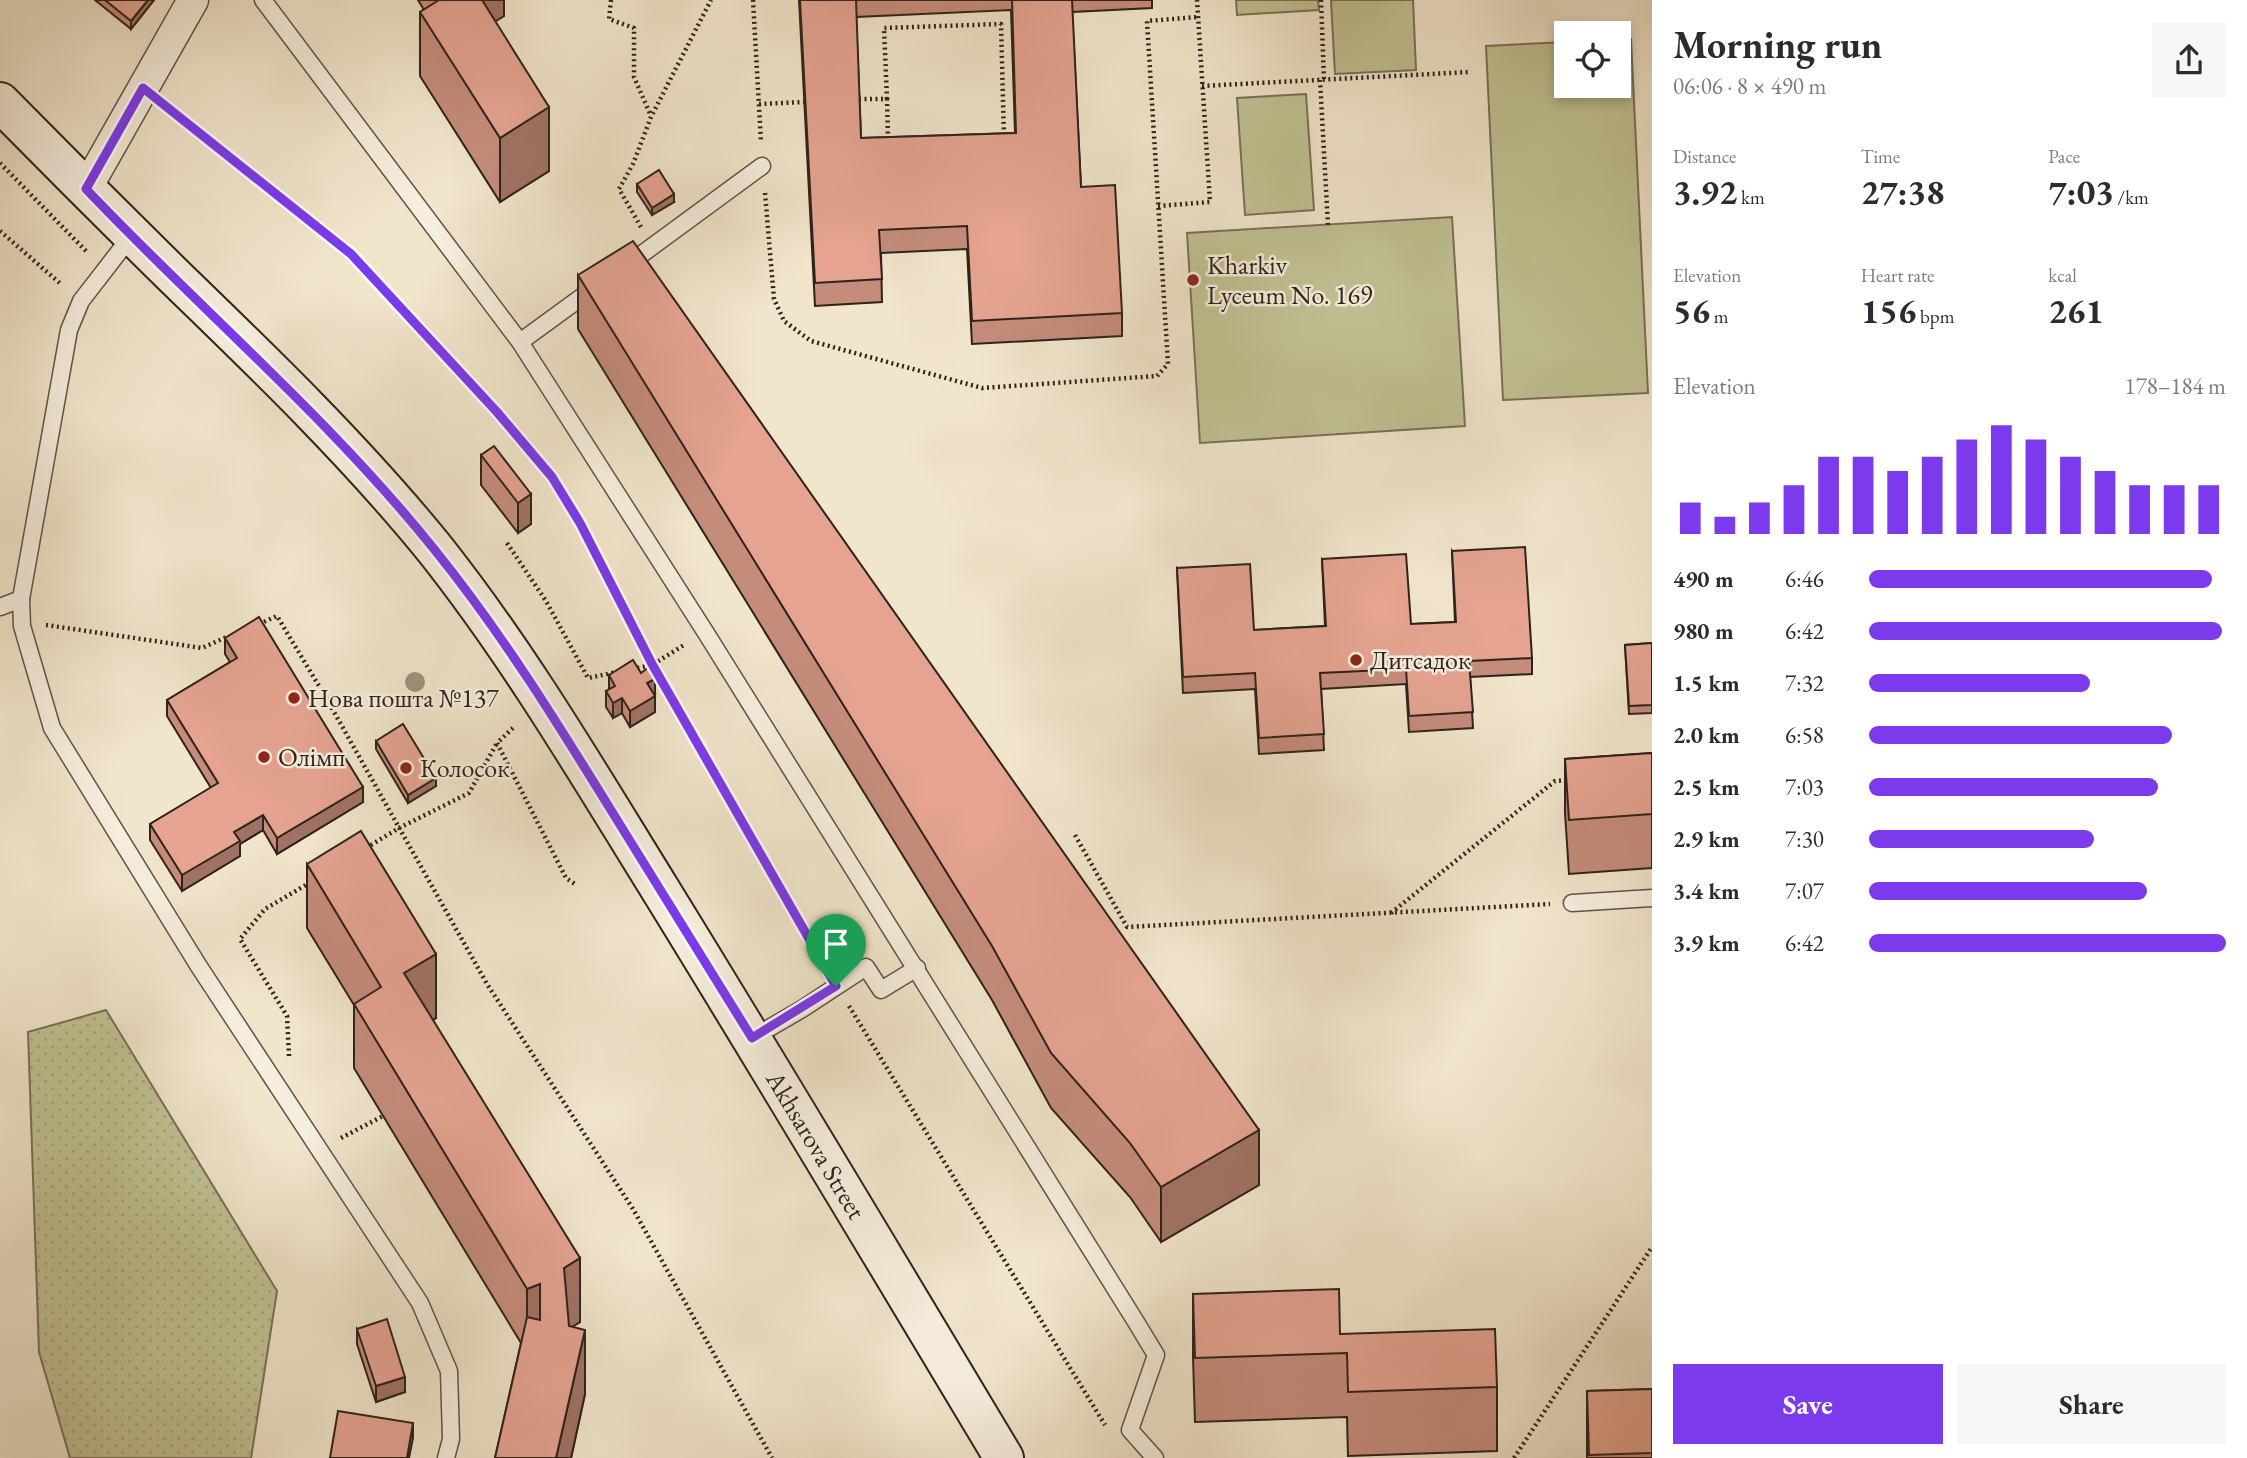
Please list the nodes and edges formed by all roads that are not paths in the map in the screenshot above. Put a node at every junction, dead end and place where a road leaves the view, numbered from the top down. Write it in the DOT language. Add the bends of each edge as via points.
graph roads {
  1 [pos="193,0"];
  2 [pos="263,0"];
  3 [pos="0,102"];
  4 [pos="762,166"];
  5 [pos="86,189"];
  6 [pos="132,235"];
  7 [pos="520,342"];
  8 [pos="21,599"];
  9 [pos="0,607"];
  10 [pos="1652,898"];
  11 [pos="1572,903"];
  12 [pos="917,968"];
  13 [pos="752,1038"];
  14 [pos="446,1458"];
  15 [pos="1004,1458"];
  16 [pos="1155,1458"];
  1 -- 5 [label="street"];
  2 -- 7 [label="lane"];
  3 -- 5 [label="main road, Akhsarova Street"];
  4 -- 7 [label="lane"];
  5 -- 6 [label="main road, Akhsarova Street"];
  6 -- 8 [label="lane" via="81,301 69,330"];
  6 -- 13 [label="main road, Akhsarova Street" via="375,478 434,549 558,724"];
  7 -- 12 [label="lane"];
  8 -- 9 [label="lane"];
  8 -- 14 [label="lane" via="22,626 52,727 198,965 419,1303 449,1371"];
  10 -- 11 [label="lane"];
  12 -- 13 [label="lane" via="881,990 866,967"];
  12 -- 16 [label="lane" via="1156,1355 1130,1430"];
  13 -- 15 [label="main road, Akhsarova Street"];
}
